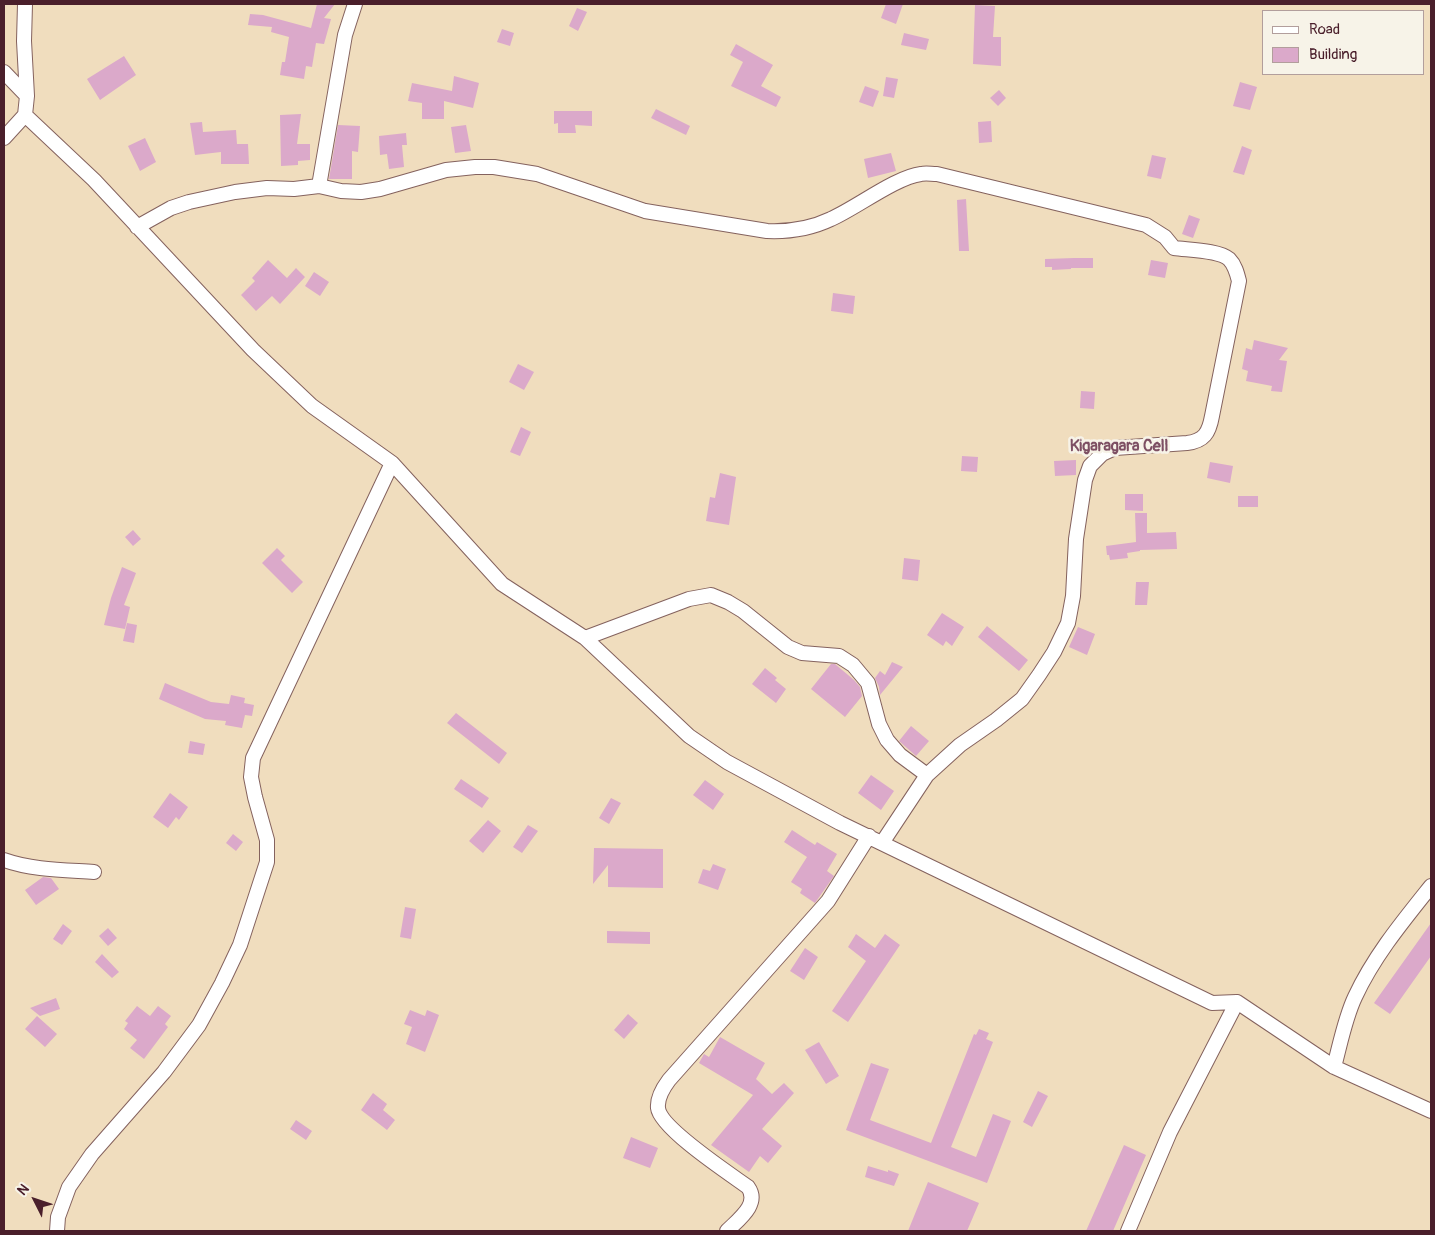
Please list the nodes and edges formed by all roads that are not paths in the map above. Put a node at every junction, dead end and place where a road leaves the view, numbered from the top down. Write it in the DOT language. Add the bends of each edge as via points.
graph roads {
  1 [pos="25,4"];
  2 [pos="355,4"];
  3 [pos="4,72"];
  4 [pos="27,96"];
  5 [pos="25,115"];
  6 [pos="4,138"];
  7 [pos="319,186"];
  8 [pos="137,227"];
  9 [pos="392,463"];
  10 [pos="584,638"];
  11 [pos="927,775"];
  12 [pos="869,836"];
  13 [pos="882,843"];
  14 [pos="4,860"];
  15 [pos="94,872"];
  16 [pos="1431,886"];
  17 [pos="1237,1002"];
  18 [pos="1334,1067"];
  19 [pos="1431,1111"];
  20 [pos="56,1231"];
  21 [pos="727,1231"];
  22 [pos="1128,1231"];
  1 -- 4 [label="street"];
  2 -- 7 [label="street" via="345,35"];
  3 -- 4 [label="street"];
  4 -- 5 [label="street"];
  5 -- 6 [label="street"];
  5 -- 8 [label="street" via="94,180"];
  7 -- 8 [label="street" via="267,188 213,196 171,208"];
  7 -- 11 [label="street" via="361,192 446,170 494,167 537,174 645,211 784,232 832,219 902,180 920,174 936,174 1146,225 1165,237 1174,248 1221,254 1229,259 1239,281 1207,434 1187,444 1115,448 1102,454 1090,466 1076,539 1068,623 1054,652 1022,699 960,745"];
  8 -- 9 [label="street" via="253,350 306,399"];
  9 -- 10 [label="street" via="502,584"];
  9 -- 20 [label="street" via="253,758 251,777 267,840 267,862 240,945 199,1025 164,1072 92,1154 69,1187"];
  10 -- 11 [label="street" via="689,599 711,596 728,602 743,610 788,647 802,653 839,656 852,665 868,683 879,724 887,740 900,755"];
  10 -- 12 [label="street" via="689,736 727,762"];
  11 -- 13 [label="street"];
  12 -- 13 [label="street"];
  12 -- 21 [label="street" via="828,901 662,1091 658,1108 666,1124 752,1193 750,1207"];
  13 -- 17 [label="street" via="1212,1003"];
  14 -- 15 [label="street" via="35,868"];
  16 -- 18 [label="street" via="1369,970 1354,999"];
  17 -- 18 [label="street"];
  17 -- 22 [label="street" via="1170,1132"];
  18 -- 19 [label="street"];
}
